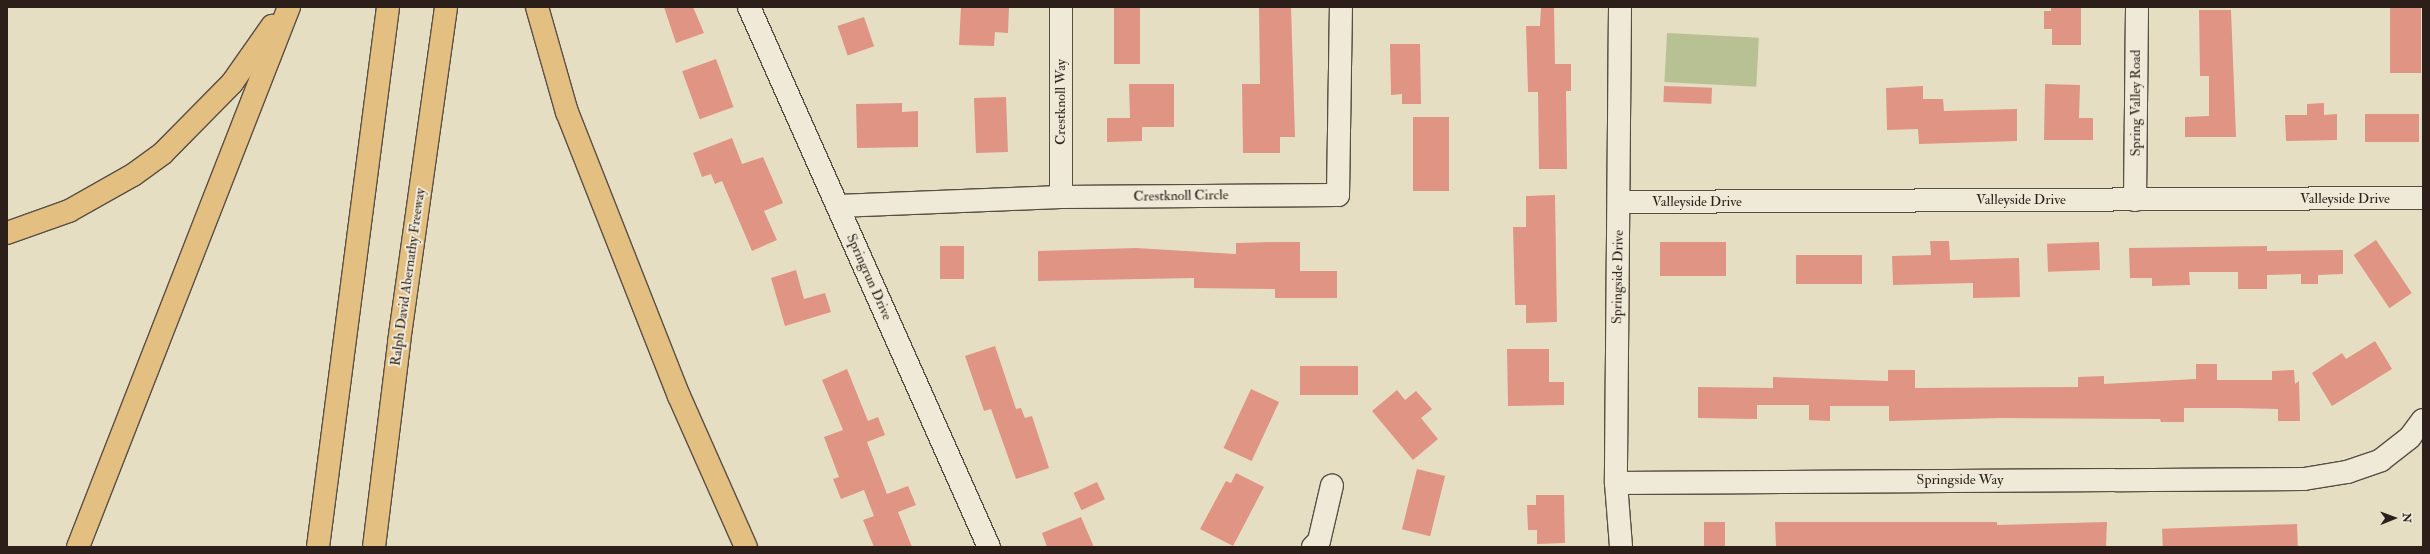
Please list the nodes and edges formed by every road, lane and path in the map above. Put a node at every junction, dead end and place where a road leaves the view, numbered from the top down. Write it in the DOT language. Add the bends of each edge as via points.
graph roads {
  1 [pos="283,7"];
  2 [pos="289,7"];
  3 [pos="388,7"];
  4 [pos="446,7"];
  5 [pos="537,7"];
  6 [pos="749,7"];
  7 [pos="1061,7"];
  8 [pos="1340,7"];
  9 [pos="1620,7"];
  10 [pos="2137,7"];
  11 [pos="1061,197"];
  12 [pos="2423,198"];
  13 [pos="2135,200"];
  14 [pos="1619,202"];
  15 [pos="838,206"];
  16 [pos="7,233"];
  17 [pos="2423,420"];
  18 [pos="1616,483"];
  19 [pos="1332,485"];
  20 [pos="78,547"];
  21 [pos="318,547"];
  22 [pos="374,547"];
  23 [pos="746,547"];
  24 [pos="989,547"];
  25 [pos="1313,547"];
  26 [pos="1621,547"];
  1 -- 16 [label="highway" via="232,83 163,153 133,175 69,211"];
  2 -- 20 [label="highway"];
  3 -- 21 [label="highway"];
  4 -- 22 [label="highway, Ralph David Abernathy Freeway" via="400,335"];
  5 -- 23 [label="highway" via="570,119 679,396"];
  6 -- 15 [label="street, Springrun Drive"];
  7 -- 11 [label="street, Crestknoll Way"];
  8 -- 11 [label="street, Crestknoll Circle" via="1338,195"];
  9 -- 14 [label="street, Springside Drive"];
  10 -- 13 [label="street, Spring Valley Road"];
  11 -- 15 [label="street, Crestknoll Circle"];
  12 -- 13 [label="street, Valleyside Drive"];
  13 -- 14 [label="street, Valleyside Drive"];
  14 -- 18 [label="street, Springside Drive"];
  15 -- 24 [label="street, Springrun Drive"];
  17 -- 18 [label="street, Springside Way" via="2410,437 2381,460 2347,472 2304,479"];
  18 -- 26 [label="street, Springside Drive"];
  19 -- 25 [label="street" via="1319,541"];
}
